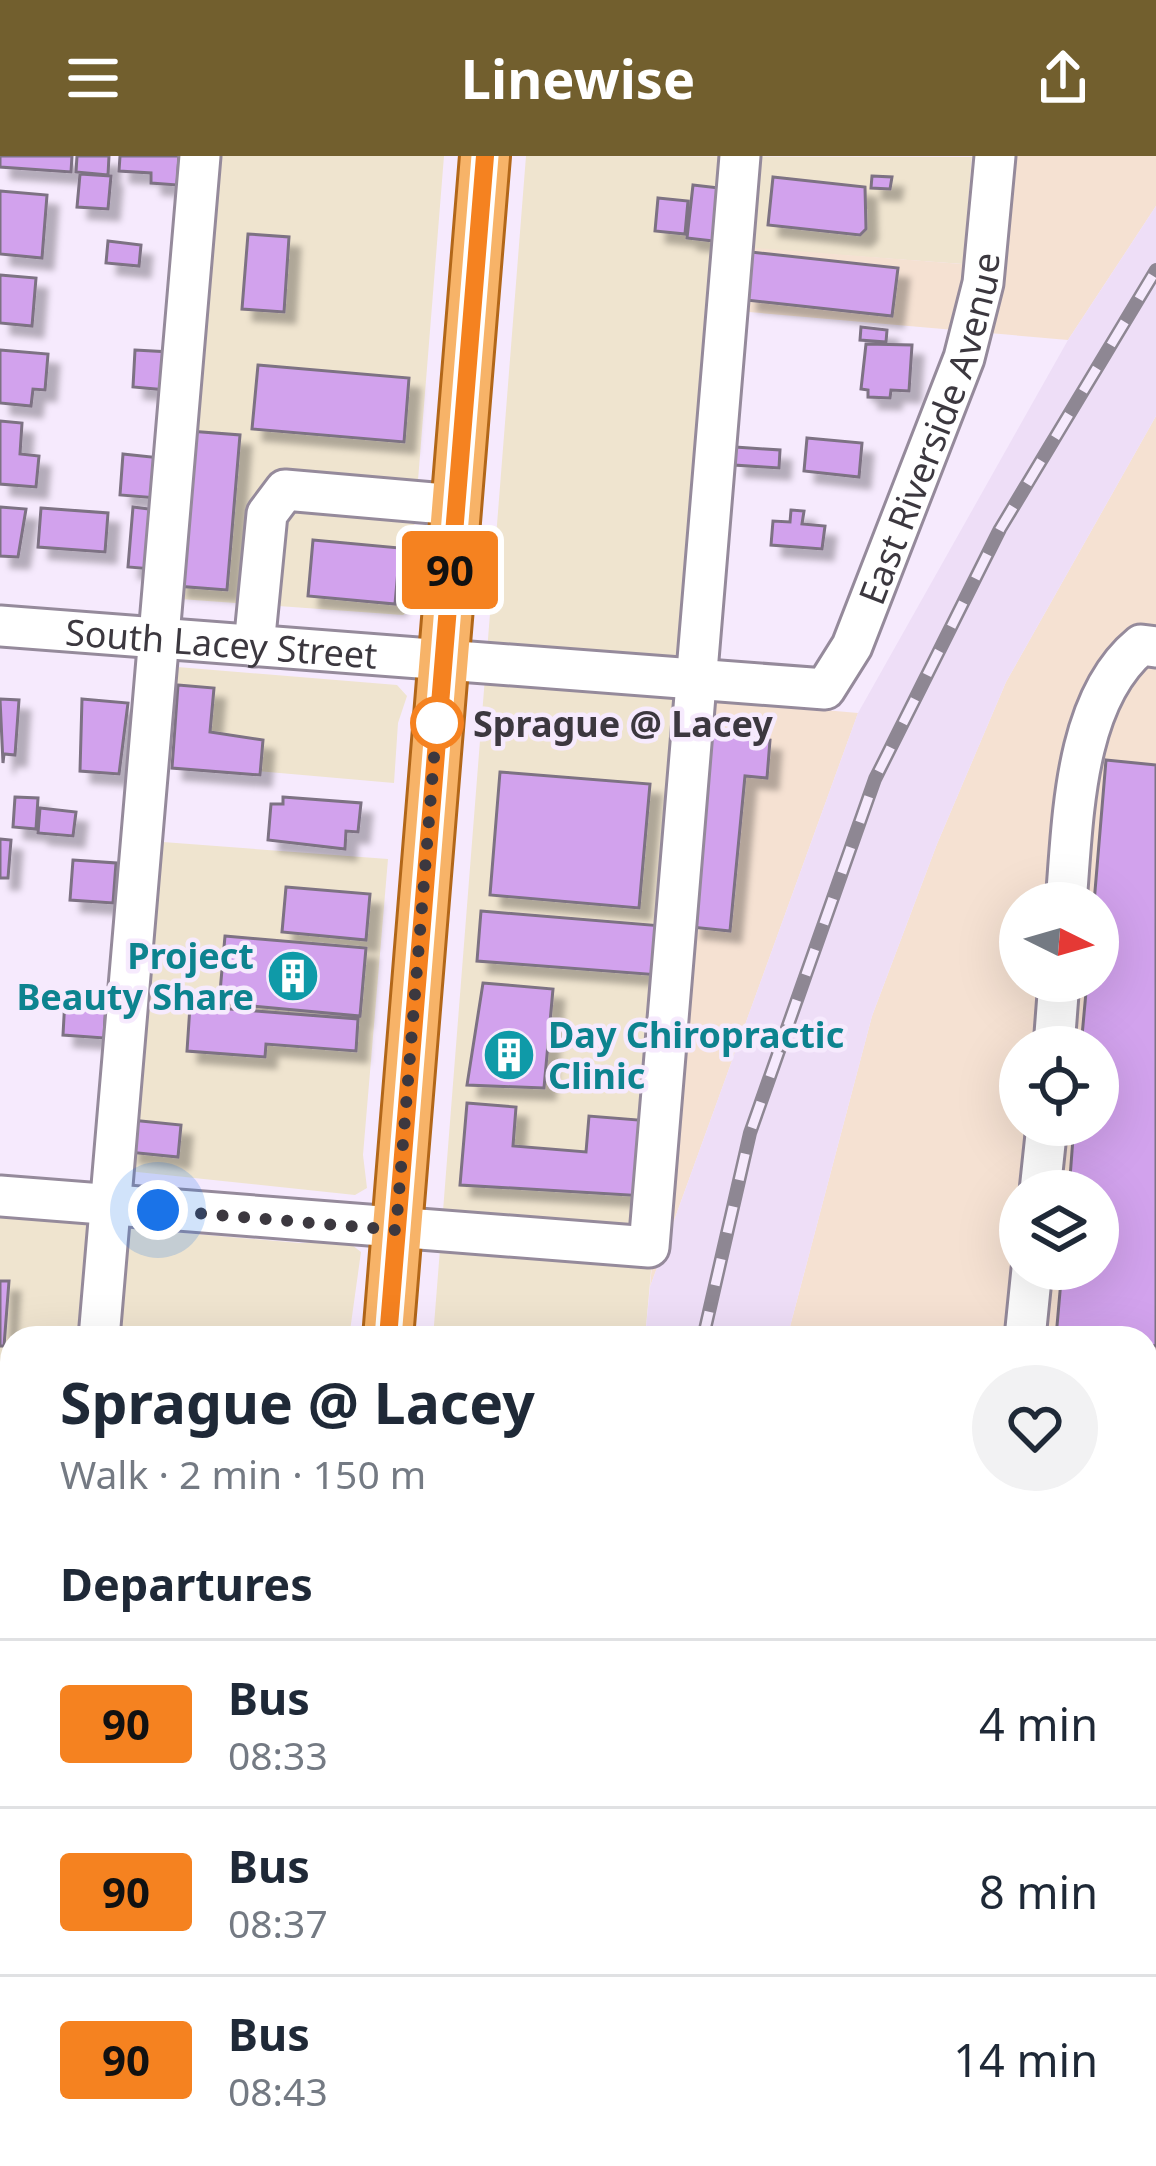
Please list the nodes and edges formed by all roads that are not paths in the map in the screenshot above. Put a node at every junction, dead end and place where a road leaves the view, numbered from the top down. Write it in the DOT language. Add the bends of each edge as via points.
graph roads {
  1 [pos="200,156"];
  2 [pos="485,156"];
  3 [pos="740,156"];
  4 [pos="995,156"];
  5 [pos="456,505"];
  6 [pos="0,626"];
  7 [pos="160,638"];
  8 [pos="254,646"];
  9 [pos="1156,647"];
  10 [pos="442,660"];
  11 [pos="694,680"];
  12 [pos="825,688"];
  13 [pos="1068,882"];
  14 [pos="0,1196"];
  15 [pos="110,1206"];
  16 [pos="396,1230"];
  17 [pos="1030,1290"];
  18 [pos="100,1326"];
  19 [pos="389,1326"];
  20 [pos="1026,1326"];
  1 -- 7 [label="street"];
  2 -- 5 [label="main road"];
  3 -- 11 [label="street"];
  4 -- 12 [label="street, East Riverside Avenue" via="983,283 964,358 852,646"];
  5 -- 8 [label="street" via="285,490 267,514"];
  5 -- 10 [label="main road"];
  6 -- 7 [label="street, South Lacey Street"];
  7 -- 8 [label="street, South Lacey Street"];
  7 -- 15 [label="street"];
  8 -- 10 [label="street, South Lacey Street"];
  9 -- 13 [label="street" via="1141,645 1127,656 1094,713"];
  10 -- 11 [label="street, South Lacey Street"];
  10 -- 16 [label="main road"];
  11 -- 12 [label="street, South Lacey Street"];
  11 -- 16 [label="street" via="649,1246"];
  14 -- 15 [label="street"];
  15 -- 16 [label="street"];
  15 -- 18 [label="street"];
  16 -- 19 [label="main road"];
  17 -- 20 [label="street"];
}
